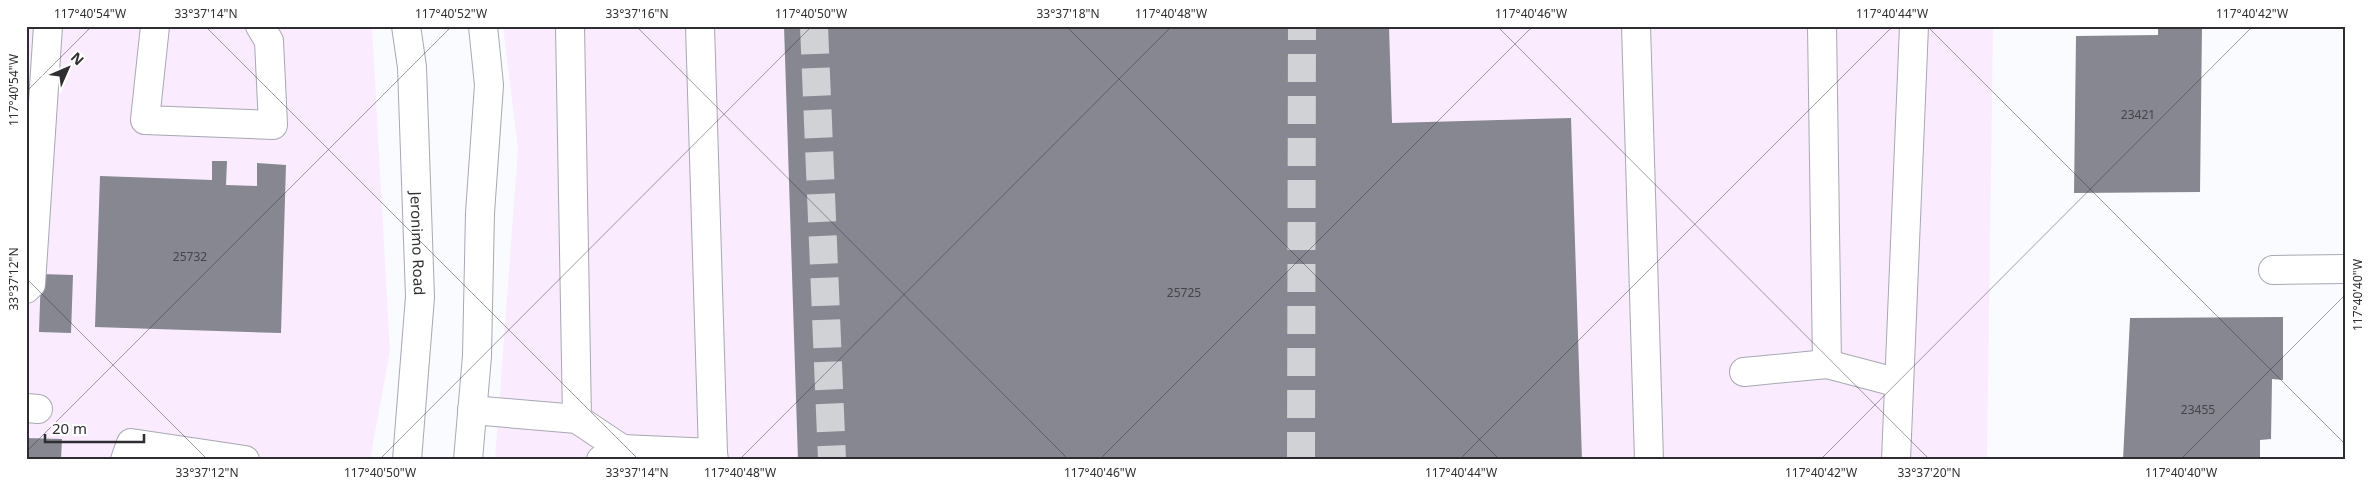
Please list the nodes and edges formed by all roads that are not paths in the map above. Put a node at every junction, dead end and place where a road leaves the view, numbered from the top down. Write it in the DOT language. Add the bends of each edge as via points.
graph roads {
  1 [pos="48,26"];
  2 [pos="155,26"];
  3 [pos="260,26"];
  4 [pos="406,26"];
  5 [pos="483,26"];
  6 [pos="570,26"];
  7 [pos="700,26"];
  8 [pos="1636,26"];
  9 [pos="1822,26"];
  10 [pos="1914,26"];
  11 [pos="2346,269"];
  12 [pos="2273,270"];
  13 [pos="26,289"];
  14 [pos="1827,364"];
  15 [pos="1744,372"];
  16 [pos="1899,383"];
  17 [pos="472,410"];
  18 [pos="577,420"];
  19 [pos="612,454"];
  20 [pos="714,456"];
  21 [pos="125,460"];
  22 [pos="245,460"];
  23 [pos="406,460"];
  24 [pos="468,460"];
  25 [pos="1650,460"];
  26 [pos="1896,460"];
  1 -- 13 [label="main road" via="32,284"];
  2 -- 3 [label="main road" via="144,120 273,125 269,41"];
  4 -- 23 [label="main road, Jeronimo Road" via="412,67 420,297"];
  5 -- 17 [label="main road" via="489,86"];
  6 -- 18 [label="main road"];
  7 -- 20 [label="main road"];
  8 -- 25 [label="main road"];
  9 -- 14 [label="main road"];
  10 -- 16 [label="main road"];
  11 -- 12 [label="main road"];
  14 -- 15 [label="main road"];
  14 -- 16 [label="main road"];
  16 -- 26 [label="main road"];
  17 -- 18 [label="main road"];
  17 -- 24 [label="main road"];
  18 -- 19 [label="main road"];
  19 -- 20 [label="main road"];
  21 -- 22 [label="main road" via="131,443"];
}
